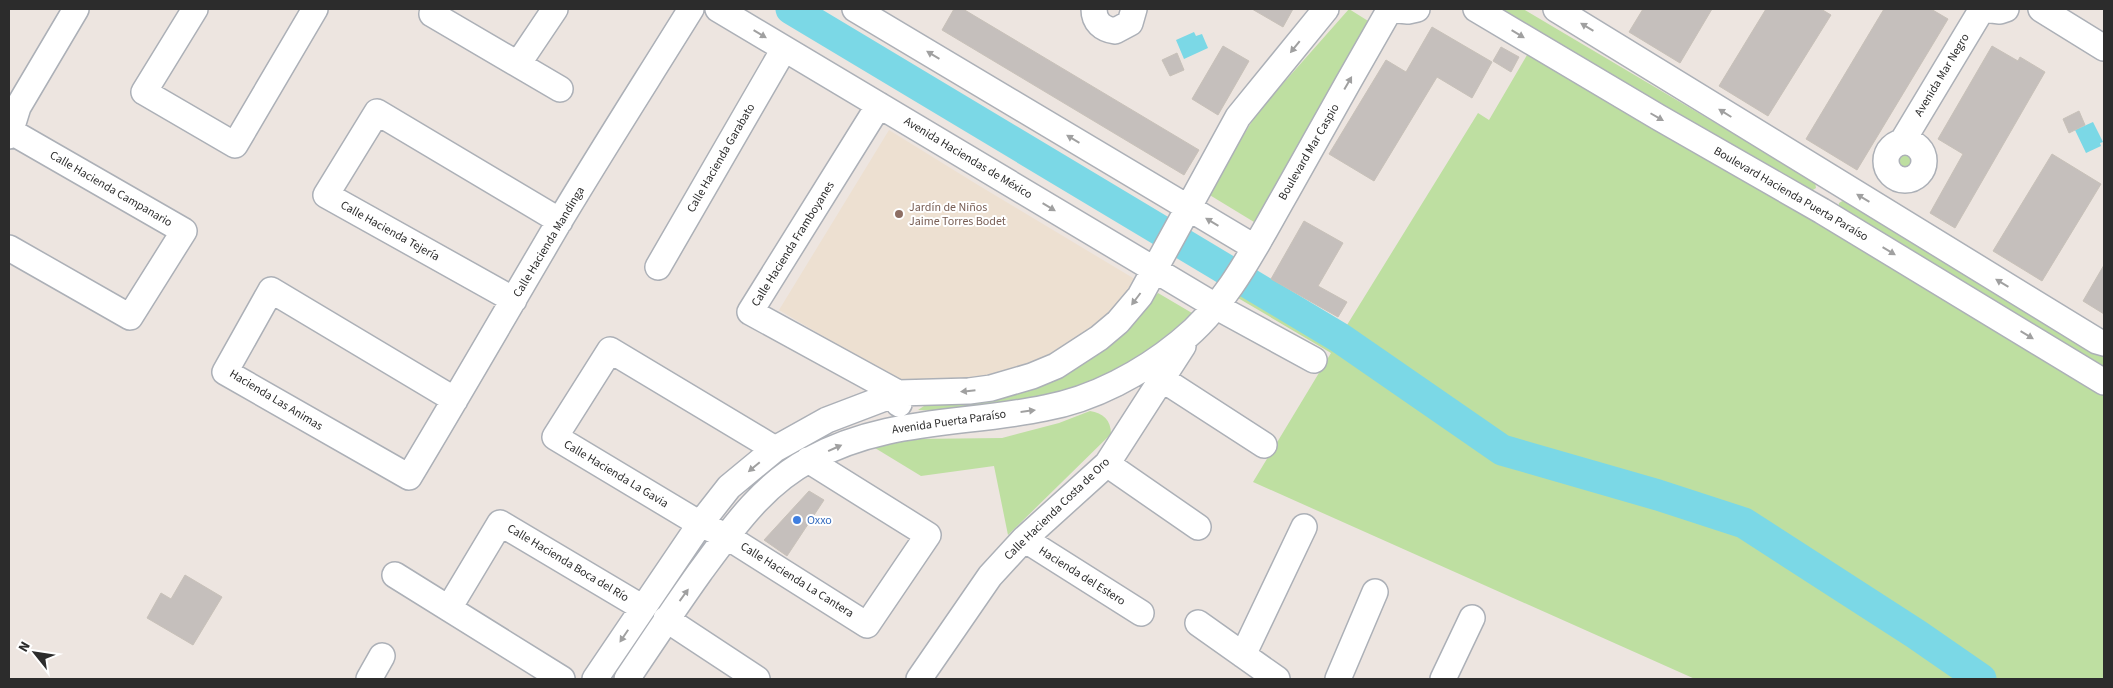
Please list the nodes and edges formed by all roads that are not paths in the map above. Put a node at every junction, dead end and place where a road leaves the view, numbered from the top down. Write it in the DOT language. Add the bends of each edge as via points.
graph roads {
  1 [pos="76,9"];
  2 [pos="195,9"];
  3 [pos="315,9"];
  4 [pos="435,9"];
  5 [pos="554,9"];
  6 [pos="692,9"];
  7 [pos="718,9"];
  8 [pos="855,9"];
  9 [pos="1094,9"];
  10 [pos="1134,9"];
  11 [pos="1326,9"];
  12 [pos="1390,9"];
  13 [pos="1417,9"];
  14 [pos="1476,9"];
  15 [pos="1556,9"];
  16 [pos="1983,9"];
  17 [pos="2006,9"];
  18 [pos="2041,9"];
  19 [pos="2104,48"];
  20 [pos="784,49"];
  21 [pos="518,64"];
  22 [pos="560,89"];
  23 [pos="14,104"];
  24 [pos="879,105"];
  25 [pos="10,133"];
  26 [pos="1902,142"];
  27 [pos="1839,184"];
  28 [pos="1822,211"];
  29 [pos="1184,214"];
  30 [pos="560,221"];
  31 [pos="1254,247"];
  32 [pos="9,248"];
  33 [pos="1157,263"];
  34 [pos="658,267"];
  35 [pos="514,300"];
  36 [pos="1221,301"];
  37 [pos="1190,334"];
  38 [pos="2104,343"];
  39 [pos="1314,360"];
  40 [pos="1162,379"];
  41 [pos="2104,382"];
  42 [pos="898,393"];
  43 [pos="455,400"];
  44 [pos="901,427"];
  45 [pos="1264,445"];
  46 [pos="775,449"];
  47 [pos="808,460"];
  48 [pos="1106,464"];
  49 [pos="409,477"];
  50 [pos="700,524"];
  51 [pos="1198,526"];
  52 [pos="1304,527"];
  53 [pos="726,536"];
  54 [pos="1024,539"];
  55 [pos="395,574"];
  56 [pos="1375,592"];
  57 [pos="449,608"];
  58 [pos="643,608"];
  59 [pos="1141,613"];
  60 [pos="1472,618"];
  61 [pos="666,619"];
  62 [pos="1198,623"];
  63 [pos="1243,655"];
  64 [pos="382,656"];
  65 [pos="369,679"];
  66 [pos="562,679"];
  67 [pos="595,679"];
  68 [pos="627,679"];
  69 [pos="757,679"];
  70 [pos="919,679"];
  71 [pos="1277,679"];
  72 [pos="1338,679"];
  73 [pos="1443,679"];
  1 -- 23 [label="street"];
  2 -- 3 [label="street" via="144,92 234,145"];
  4 -- 21 [label="street" via="432,14"];
  5 -- 21 [label="street"];
  6 -- 30 [label="street, Calle Hacienda Mandinga"];
  7 -- 20 [label="street, Avenida Haciendas de México, one-way"];
  29 -- 8 [label="street, one-way"];
  9 -- 10 [label="street" via="1100,25 1115,31 1130,23"];
  11 -- 29 [label="street, one-way" via="1238,117"];
  12 -- 13 [label="street"];
  31 -- 12 [label="street, Boulevard Mar Caspio, one-way"];
  14 -- 28 [label="street, Boulevard Hacienda Puerta Paraíso, one-way"];
  27 -- 15 [label="street, one-way"];
  16 -- 17 [label="street"];
  16 -- 26 [label="street, Avenida Mar Negro"];
  18 -- 19 [label="street"];
  20 -- 24 [label="street, Avenida Haciendas de México"];
  20 -- 34 [label="street, Calle Hacienda Garabato"];
  21 -- 22 [label="street"];
  23 -- 25 [label="street"];
  24 -- 33 [label="street, Avenida Haciendas de México, one-way"];
  24 -- 42 [label="street, Calle Hacienda Framboyanes" via="750,312"];
  25 -- 32 [label="street, Calle Hacienda Campanario" via="184,231 130,317"];
  27 -- 28 [label="street"];
  38 -- 27 [label="street, one-way"];
  28 -- 41 [label="street, Boulevard Hacienda Puerta Paraíso, one-way"];
  31 -- 29 [label="street, one-way"];
  29 -- 33 [label="street"];
  30 -- 35 [label="street, Calle Hacienda Mandinga"];
  30 -- 35 [label="street, Calle Hacienda Tejería" via="376,112 326,195"];
  31 -- 36 [label="street, Boulevard Mar Caspio"];
  33 -- 36 [label="street, Avenida Haciendas de México"];
  33 -- 42 [label="street, one-way" via="1140,296 1118,322 1056,366 991,388 948,393"];
  35 -- 43 [label="street, Calle Hacienda Mandinga"];
  36 -- 37 [label="street, Avenida Puerta Paraíso"];
  36 -- 39 [label="street, Avenida Haciendas de México"];
  37 -- 40 [label="street, Calle Hacienda Costa de Oro"];
  44 -- 37 [label="street, Avenida Puerta Paraíso, one-way" via="1046,408 1094,393 1158,358"];
  40 -- 45 [label="street"];
  40 -- 48 [label="street, Calle Hacienda Costa de Oro"];
  42 -- 44 [label="street"];
  42 -- 46 [label="street" via="827,420"];
  43 -- 49 [label="street, Calle Hacienda Mandinga"];
  43 -- 49 [label="street, Hacienda Las Animas" via="271,290 225,372"];
  47 -- 44 [label="street, Avenida Puerta Paraíso, one-way" via="857,438"];
  46 -- 50 [label="street, one-way" via="730,487"];
  46 -- 50 [label="street, Calle Hacienda La Gavia" via="610,350 555,437"];
  47 -- 53 [label="street, Avenida Puerta Paraíso" via="767,489"];
  47 -- 53 [label="street, Calle Hacienda La Cantera" via="928,535 867,625"];
  48 -- 51 [label="street"];
  48 -- 54 [label="street, Calle Hacienda Costa de Oro"];
  50 -- 53 [label="street, Calle Hacienda La Gavia"];
  50 -- 58 [label="street"];
  52 -- 63 [label="street"];
  61 -- 53 [label="street, Avenida Puerta Paraíso, one-way"];
  54 -- 59 [label="street, Hacienda del Estero"];
  54 -- 70 [label="street, Calle Hacienda Costa de Oro" via="990,576"];
  55 -- 57 [label="street"];
  56 -- 72 [label="street"];
  57 -- 58 [label="street, Calle Hacienda Boca del Río" via="500,523"];
  57 -- 66 [label="street"];
  58 -- 67 [label="street, one-way"];
  60 -- 73 [label="street"];
  61 -- 68 [label="street, Avenida Puerta Paraíso"];
  61 -- 69 [label="street"];
  62 -- 63 [label="street"];
  63 -- 71 [label="street"];
  64 -- 65 [label="street"];
}
